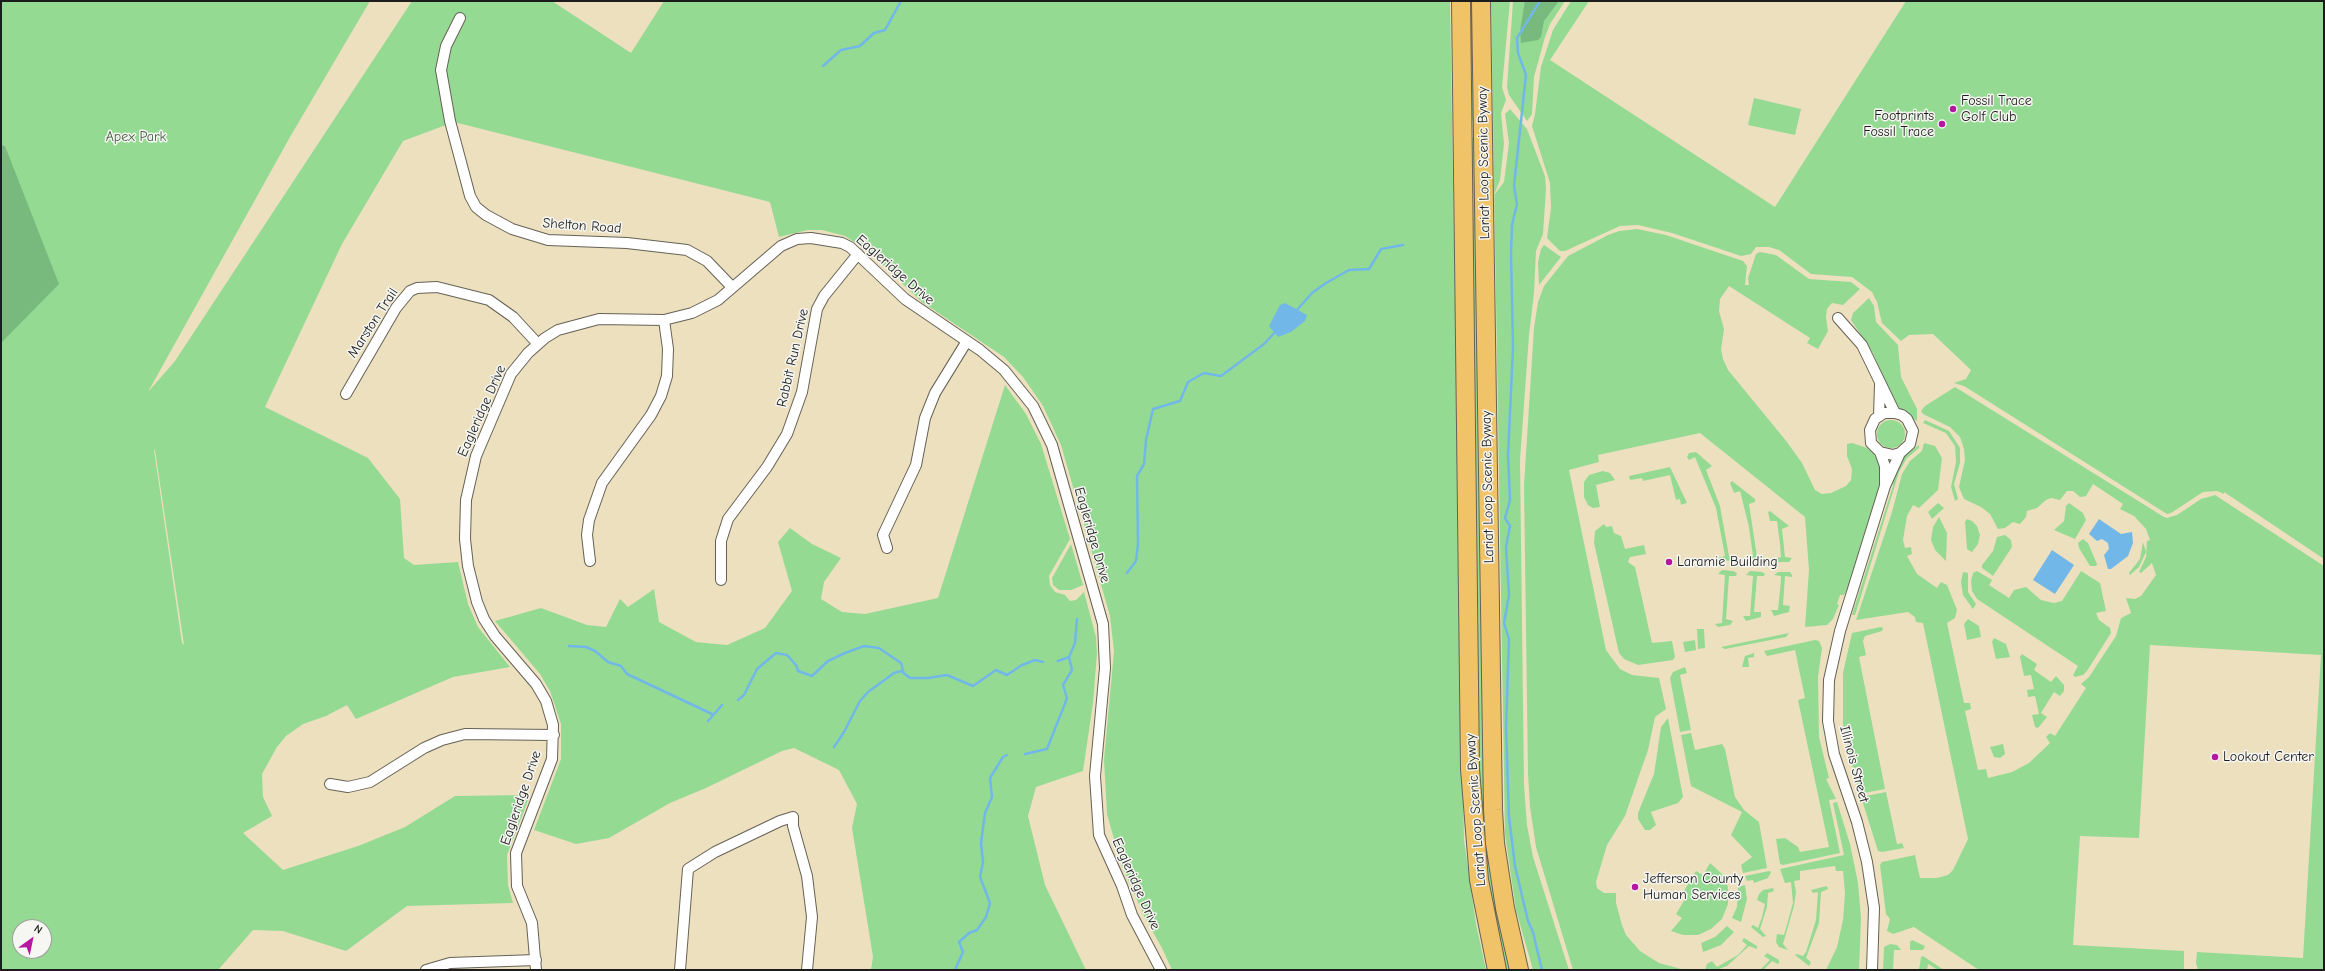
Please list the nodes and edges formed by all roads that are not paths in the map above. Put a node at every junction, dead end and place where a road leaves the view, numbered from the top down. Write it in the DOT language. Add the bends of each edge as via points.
graph roads {
  1 [pos="1461,1"];
  2 [pos="1482,1"];
  3 [pos="460,18"];
  4 [pos="1463,129"];
  5 [pos="1483,129"];
  6 [pos="858,254"];
  7 [pos="732,287"];
  8 [pos="1838,318"];
  9 [pos="664,320"];
  10 [pos="967,341"];
  11 [pos="538,344"];
  12 [pos="1880,383"];
  13 [pos="346,394"];
  14 [pos="1896,413"];
  15 [pos="1879,416"];
  16 [pos="1880,452"];
  17 [pos="1900,454"];
  18 [pos="1885,486"];
  19 [pos="887,548"];
  20 [pos="590,561"];
  21 [pos="721,580"];
  22 [pos="554,736"];
  23 [pos="330,784"];
  24 [pos="536,965"];
  25 [pos="426,970"];
  26 [pos="680,970"];
  27 [pos="807,970"];
  28 [pos="1161,970"];
  29 [pos="1497,970"];
  30 [pos="1519,970"];
  31 [pos="1872,970"];
  1 -- 4 [label="highway, Lariat Loop Scenic Byway"];
  2 -- 5 [label="highway, Lariat Loop Scenic Byway"];
  3 -- 7 [label="street, Shelton Road" via="446,46 441,70 450,121 470,196 476,207 512,229 548,240 621,243 687,250 707,261"];
  4 -- 5 [label="highway"];
  4 -- 29 [label="highway, Lariat Loop Scenic Byway" via="1470,769 1479,880"];
  5 -- 30 [label="highway, Lariat Loop Scenic Byway" via="1493,810 1505,908"];
  6 -- 7 [label="street, Eagleridge Drive" via="842,243 811,238 797,239 781,246"];
  6 -- 10 [label="street, Eagleridge Drive" via="905,299"];
  6 -- 21 [label="street, Rabbit Run Drive" via="824,296 817,310 802,392 787,434 767,467 728,519 721,541"];
  7 -- 9 [label="street, Eagleridge Drive" via="718,300 692,313"];
  8 -- 12 [label="street" via="1862,345"];
  9 -- 11 [label="street, Eagleridge Drive" via="599,319 558,330"];
  9 -- 20 [label="street" via="668,349 667,376 651,415 602,483 589,520 587,535"];
  10 -- 19 [label="street" via="935,393 925,418 916,465 883,535"];
  10 -- 28 [label="street, Eagleridge Drive" via="1004,370 1027,398 1052,445 1103,624 1105,668 1095,776 1099,836 1132,915"];
  11 -- 13 [label="street, Marston Trail" via="513,317 489,300 437,287 417,288 410,291 396,308"];
  11 -- 22 [label="street, Eagleridge Drive" via="511,374 476,456 466,500 464,539 468,566 484,619 495,636 536,684 546,702"];
  12 -- 14 [label="street"];
  12 -- 15 [label="street"];
  14 -- 15 [label="street"];
  14 -- 17 [label="street" via="1907,419 1912,431 1910,444"];
  15 -- 16 [label="street" via="1872,423 1870,436 1871,442"];
  16 -- 17 [label="street"];
  16 -- 18 [label="street" via="1885,466"];
  17 -- 18 [label="street, Illinois Street"];
  18 -- 31 [label="street, Illinois Street" via="1840,631 1829,680 1828,721 1834,754 1857,822 1871,892 1874,915"];
  22 -- 23 [label="street" via="465,734 424,748 370,782 348,787"];
  22 -- 24 [label="street, Eagleridge Drive" via="552,758 516,853 517,886 532,923"];
  24 -- 25 [label="street" via="450,963"];
  26 -- 27 [label="street" via="688,869 715,852 793,817 793,826 807,876 812,917"];
}
